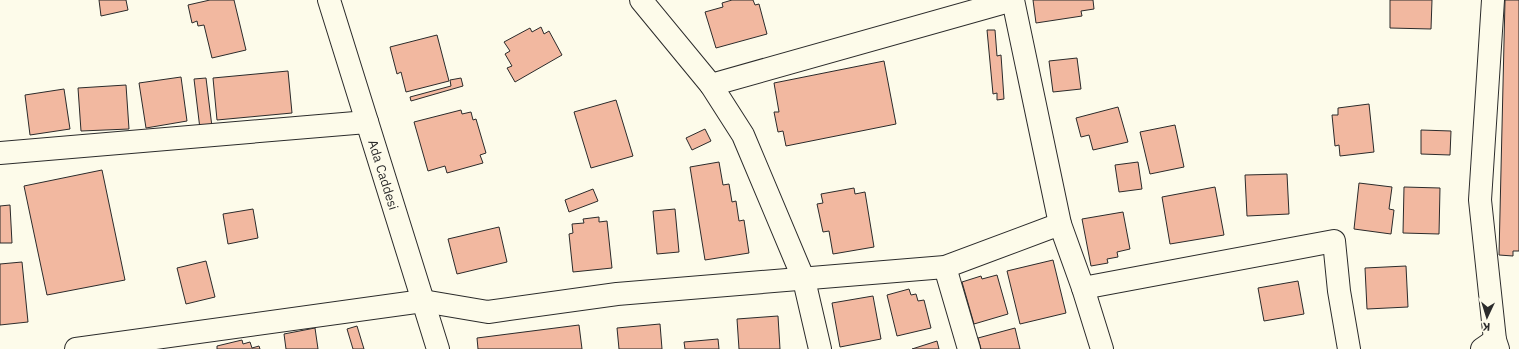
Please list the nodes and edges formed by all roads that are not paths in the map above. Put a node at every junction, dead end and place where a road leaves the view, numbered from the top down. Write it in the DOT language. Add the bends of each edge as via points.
graph roads {
  1 [pos="329,0"];
  2 [pos="641,0"];
  3 [pos="1013,0"];
  4 [pos="1493,0"];
  5 [pos="711,85"];
  6 [pos="367,122"];
  7 [pos="0,153"];
  8 [pos="1060,224"];
  9 [pos="945,266"];
  10 [pos="804,280"];
  11 [pos="1083,288"];
  12 [pos="423,301"];
  13 [pos="150,344"];
  14 [pos="1492,346"];
  15 [pos="76,349"];
  16 [pos="438,349"];
  17 [pos="820,349"];
  18 [pos="969,349"];
  19 [pos="1102,349"];
  20 [pos="1349,349"];
  1 -- 6 [label="street, Ada Caddesi"];
  2 -- 5 [label="street"];
  3 -- 5 [label="street"];
  3 -- 8 [label="street"];
  4 -- 14 [label="street" via="1480,200"];
  5 -- 10 [label="street" via="742,135"];
  6 -- 7 [label="street"];
  6 -- 12 [label="street, Ada Caddesi"];
  8 -- 9 [label="street"];
  8 -- 11 [label="street"];
  9 -- 10 [label="street"];
  9 -- 18 [label="street"];
  10 -- 12 [label="street" via="617,294 488,312"];
  10 -- 17 [label="street"];
  11 -- 19 [label="street"];
  11 -- 20 [label="street" via="1334,241"];
  12 -- 13 [label="street"];
  12 -- 16 [label="street, Ada Caddesi"];
  13 -- 15 [label="street"];
}
